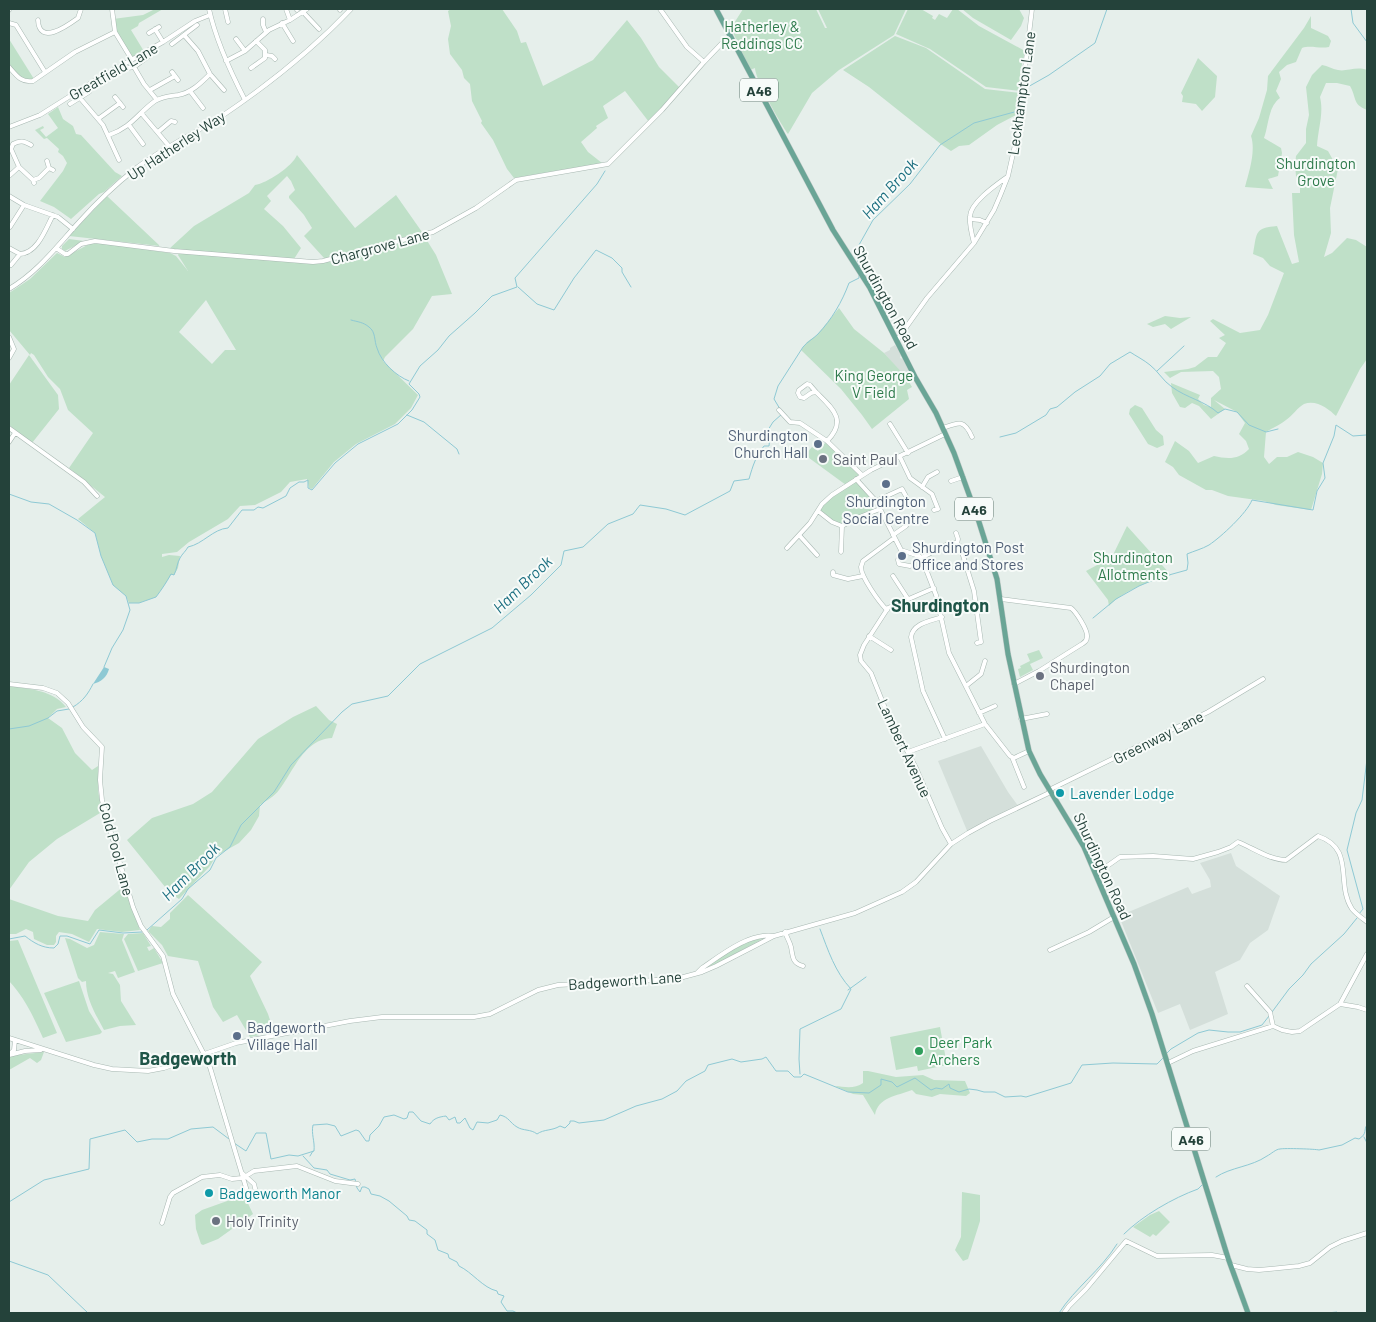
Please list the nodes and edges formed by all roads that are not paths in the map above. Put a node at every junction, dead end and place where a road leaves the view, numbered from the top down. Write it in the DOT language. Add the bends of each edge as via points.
graph roads {
  1 [pos="81,9"];
  2 [pos="112,9"];
  3 [pos="209,9"];
  4 [pos="225,9"];
  5 [pos="286,9"];
  6 [pos="307,9"];
  7 [pos="351,9"];
  8 [pos="660,9"];
  9 [pos="716,9"];
  10 [pos="1032,9"];
  11 [pos="302,12"];
  12 [pos="210,15"];
  13 [pos="226,15"];
  14 [pos="220,17"];
  15 [pos="262,19"];
  16 [pos="38,20"];
  17 [pos="290,20"];
  18 [pos="228,22"];
  19 [pos="282,23"];
  20 [pos="9,24"];
  21 [pos="197,25"];
  22 [pos="319,29"];
  23 [pos="115,32"];
  24 [pos="149,32"];
  25 [pos="266,32"];
  26 [pos="184,35"];
  27 [pos="731,37"];
  28 [pos="293,38"];
  29 [pos="236,39"];
  30 [pos="256,40"];
  31 [pos="163,42"];
  32 [pos="172,44"];
  33 [pos="245,51"];
  34 [pos="266,55"];
  35 [pos="150,56"];
  36 [pos="275,59"];
  37 [pos="132,60"];
  38 [pos="226,61"];
  39 [pos="704,62"];
  40 [pos="9,67"];
  41 [pos="134,67"];
  42 [pos="128,68"];
  43 [pos="251,68"];
  44 [pos="46,72"];
  45 [pos="210,74"];
  46 [pos="178,80"];
  47 [pos="224,88"];
  48 [pos="150,90"];
  49 [pos="89,92"];
  50 [pos="190,92"];
  51 [pos="115,97"];
  52 [pos="80,98"];
  53 [pos="157,100"];
  54 [pos="245,100"];
  55 [pos="70,104"];
  56 [pos="203,108"];
  57 [pos="142,114"];
  58 [pos="98,119"];
  59 [pos="172,121"];
  60 [pos="129,125"];
  61 [pos="9,127"];
  62 [pos="158,132"];
  63 [pos="109,135"];
  64 [pos="143,144"];
  65 [pos="31,145"];
  66 [pos="10,146"];
  67 [pos="170,146"];
  68 [pos="119,160"];
  69 [pos="48,162"];
  70 [pos="19,167"];
  71 [pos="9,176"];
  72 [pos="1008,176"];
  73 [pos="9,196"];
  74 [pos="24,205"];
  75 [pos="53,215"];
  76 [pos="10,217"];
  77 [pos="970,219"];
  78 [pos="15,220"];
  79 [pos="987,223"];
  80 [pos="10,227"];
  81 [pos="73,230"];
  82 [pos="974,243"];
  83 [pos="9,248"];
  84 [pos="56,248"];
  85 [pos="20,254"];
  86 [pos="11,265"];
  87 [pos="9,289"];
  88 [pos="9,337"];
  89 [pos="897,340"];
  90 [pos="9,358"];
  91 [pos="816,392"];
  92 [pos="779,410"];
  93 [pos="890,424"];
  94 [pos="9,428"];
  95 [pos="944,431"];
  96 [pos="15,433"];
  97 [pos="972,437"];
  98 [pos="828,440"];
  99 [pos="9,442"];
  100 [pos="908,453"];
  101 [pos="900,457"];
  102 [pos="937,472"];
  103 [pos="862,475"];
  104 [pos="963,477"];
  105 [pos="856,479"];
  106 [pos="951,481"];
  107 [pos="922,487"];
  108 [pos="97,496"];
  109 [pos="907,498"];
  110 [pos="876,501"];
  111 [pos="938,508"];
  112 [pos="880,509"];
  113 [pos="818,511"];
  114 [pos="842,526"];
  115 [pos="906,526"];
  116 [pos="956,533"];
  117 [pos="799,534"];
  118 [pos="893,536"];
  119 [pos="956,544"];
  120 [pos="787,548"];
  121 [pos="901,550"];
  122 [pos="841,552"];
  123 [pos="817,555"];
  124 [pos="921,558"];
  125 [pos="910,566"];
  126 [pos="832,575"];
  127 [pos="863,576"];
  128 [pos="893,576"];
  129 [pos="934,588"];
  130 [pos="908,599"];
  131 [pos="1001,599"];
  132 [pos="886,610"];
  133 [pos="942,617"];
  134 [pos="869,636"];
  135 [pos="981,642"];
  136 [pos="891,650"];
  137 [pos="985,661"];
  138 [pos="1263,679"];
  139 [pos="9,684"];
  140 [pos="1014,684"];
  141 [pos="966,686"];
  142 [pos="994,706"];
  143 [pos="979,713"];
  144 [pos="1046,714"];
  145 [pos="1021,719"];
  146 [pos="985,724"];
  147 [pos="945,739"];
  148 [pos="1029,751"];
  149 [pos="908,752"];
  150 [pos="1012,757"];
  151 [pos="1024,788"];
  152 [pos="1050,791"];
  153 [pos="951,844"];
  154 [pos="1096,874"];
  155 [pos="1114,917"];
  156 [pos="1367,922"];
  157 [pos="785,932"];
  158 [pos="774,936"];
  159 [pos="1050,950"];
  160 [pos="1367,954"];
  161 [pos="803,966"];
  162 [pos="697,974"];
  163 [pos="1247,986"];
  164 [pos="1340,1004"];
  165 [pos="1367,1010"];
  166 [pos="1273,1026"];
  167 [pos="9,1038"];
  168 [pos="15,1040"];
  169 [pos="26,1043"];
  170 [pos="43,1049"];
  171 [pos="25,1051"];
  172 [pos="204,1054"];
  173 [pos="10,1055"];
  174 [pos="1168,1063"];
  175 [pos="243,1176"];
  176 [pos="355,1184"];
  177 [pos="162,1223"];
  178 [pos="1367,1233"];
  179 [pos="1228,1258"];
  180 [pos="1231,1265"];
  181 [pos="1064,1313"];
  182 [pos="1248,1313"];
  1 -- 16 [label="street" via="77,20 51,34 40,29"];
  2 -- 23 [label="street"];
  3 -- 12 [label="street"];
  4 -- 13 [label="street"];
  5 -- 17 [label="street"];
  6 -- 11 [label="street"];
  7 -- 54 [label="street, Up Hatherley Way" via="311,48"];
  8 -- 39 [label="street" via="686,47"];
  9 -- 27 [label="main road, Shurdington Road / A46"];
  10 -- 72 [label="street, Leckhampton Lane" via="1017,136"];
  11 -- 17 [label="street"];
  11 -- 22 [label="street"];
  12 -- 31 [label="street, Greatfield Lane"];
  12 -- 38 [label="street"];
  13 -- 14 [label="street"];
  13 -- 18 [label="street"];
  15 -- 25 [label="street"];
  17 -- 19 [label="street"];
  19 -- 25 [label="street"];
  19 -- 28 [label="street"];
  20 -- 44 [label="street" via="16,25"];
  21 -- 26 [label="street"];
  23 -- 37 [label="street"];
  23 -- 44 [label="street" via="82,48"];
  24 -- 31 [label="street" via="157,28"];
  25 -- 30 [label="street"];
  26 -- 32 [label="street"];
  26 -- 45 [label="street" via="198,51"];
  27 -- 39 [label="street, Chargrove Lane"];
  27 -- 89 [label="main road, Shurdington Road / A46" via="833,230 870,288"];
  29 -- 33 [label="street"];
  30 -- 33 [label="street"];
  30 -- 34 [label="street"];
  31 -- 37 [label="street, Greatfield Lane"];
  33 -- 38 [label="street"];
  34 -- 36 [label="street"];
  34 -- 43 [label="street" via="262,62"];
  35 -- 41 [label="street"];
  37 -- 61 [label="street, Greatfield Lane" via="40,115"];
  38 -- 54 [label="street"];
  39 -- 84 [label="street, Chargrove Lane" via="651,122 608,164 516,180 433,232 313,262 95,241 81,244 68,254"];
  40 -- 44 [label="street" via="26,82"];
  41 -- 42 [label="street"];
  41 -- 48 [label="street"];
  45 -- 47 [label="street"];
  45 -- 50 [label="street"];
  46 -- 48 [label="street" via="174,74"];
  48 -- 53 [label="street"];
  49 -- 52 [label="street"];
  50 -- 53 [label="street"];
  50 -- 56 [label="street"];
  51 -- 58 [label="street" via="122,105"];
  52 -- 55 [label="street"];
  52 -- 58 [label="street"];
  53 -- 57 [label="street"];
  54 -- 67 [label="street, Up Hatherley Way"];
  57 -- 60 [label="street"];
  57 -- 62 [label="street"];
  58 -- 63 [label="street"];
  59 -- 62 [label="street"];
  60 -- 63 [label="street"];
  60 -- 64 [label="street"];
  62 -- 67 [label="street"];
  63 -- 68 [label="street"];
  65 -- 66 [label="street" via="26,140"];
  66 -- 70 [label="street"];
  67 -- 81 [label="street, Up Hatherley Way" via="120,181"];
  69 -- 70 [label="street" via="51,169 34,181"];
  70 -- 71 [label="street"];
  72 -- 77 [label="street, Leckhampton Lane" via="974,206"];
  72 -- 79 [label="street, Leckhampton Lane"];
  73 -- 74 [label="street"];
  74 -- 75 [label="street"];
  74 -- 78 [label="street"];
  75 -- 81 [label="street"];
  75 -- 85 [label="street" via="37,244"];
  76 -- 78 [label="street"];
  77 -- 79 [label="street"];
  77 -- 82 [label="street"];
  78 -- 80 [label="street"];
  79 -- 82 [label="street, Leckhampton Lane"];
  81 -- 84 [label="street, Up Hatherley Way"];
  82 -- 89 [label="street, Leckhampton Lane" via="926,298"];
  83 -- 85 [label="street"];
  84 -- 87 [label="street, Up Hatherley Way" via="35,271"];
  85 -- 86 [label="street"];
  88 -- 90 [label="street" via="14,349"];
  89 -- 95 [label="main road, Shurdington Road / A46"];
  91 -- 91 [label="street" via="804,398 798,393 807,384"];
  91 -- 98 [label="street" via="837,419 836,431"];
  92 -- 98 [label="street" via="790,422 800,423"];
  93 -- 100 [label="street"];
  94 -- 96 [label="street"];
  95 -- 97 [label="street" via="962,423"];
  95 -- 100 [label="street"];
  95 -- 104 [label="main road, Shurdington Road / A46"];
  96 -- 99 [label="street"];
  96 -- 108 [label="street" via="84,482"];
  98 -- 103 [label="street"];
  100 -- 101 [label="street"];
  101 -- 103 [label="street"];
  101 -- 107 [label="street" via="910,478"];
  102 -- 107 [label="street" via="928,477"];
  103 -- 105 [label="street"];
  104 -- 106 [label="street"];
  104 -- 131 [label="main road, Shurdington Road / A46" via="993,564"];
  105 -- 110 [label="street"];
  105 -- 113 [label="street" via="832,495"];
  107 -- 111 [label="street" via="932,494"];
  109 -- 110 [label="street" via="902,489"];
  110 -- 112 [label="street"];
  112 -- 114 [label="street"];
  112 -- 118 [label="street"];
  113 -- 114 [label="street"];
  113 -- 117 [label="street"];
  114 -- 122 [label="street"];
  115 -- 118 [label="street"];
  116 -- 119 [label="street"];
  117 -- 120 [label="street"];
  117 -- 123 [label="street"];
  118 -- 121 [label="street"];
  118 -- 127 [label="street" via="862,562"];
  119 -- 124 [label="street" via="948,544"];
  119 -- 135 [label="street" via="960,546 971,579"];
  121 -- 124 [label="street"];
  121 -- 125 [label="street" via="899,564"];
  124 -- 129 [label="street"];
  126 -- 127 [label="street" via="848,580"];
  127 -- 132 [label="street"];
  128 -- 130 [label="street"];
  129 -- 130 [label="street"];
  129 -- 133 [label="street"];
  130 -- 132 [label="street"];
  131 -- 140 [label="main road, Shurdington Road / A46"];
  131 -- 140 [label="street" via="1071,608 1087,635 1082,644"];
  132 -- 134 [label="street"];
  133 -- 141 [label="street" via="948,649"];
  133 -- 147 [label="street" via="918,626 912,631 911,639 923,690"];
  134 -- 136 [label="street"];
  134 -- 149 [label="street, Lambert Avenue" via="860,653 861,661 871,673"];
  137 -- 141 [label="street" via="981,674"];
  138 -- 152 [label="street, Greenway Lane" via="1208,712"];
  139 -- 172 [label="street, Cold Pool Lane" via="57,692 102,747 100,780 104,808 133,908 141,926 163,956 173,994"];
  140 -- 145 [label="main road, Shurdington Road / A46"];
  141 -- 143 [label="street"];
  142 -- 143 [label="street"];
  143 -- 146 [label="street"];
  144 -- 145 [label="street"];
  145 -- 148 [label="main road, Shurdington Road / A46"];
  146 -- 147 [label="street"];
  146 -- 150 [label="street"];
  147 -- 149 [label="street"];
  148 -- 150 [label="street"];
  148 -- 152 [label="main road, Shurdington Road / A46"];
  149 -- 153 [label="street, Lambert Avenue"];
  150 -- 151 [label="street"];
  152 -- 153 [label="street, Badgeworth Lane" via="990,820"];
  152 -- 154 [label="main road, Shurdington Road / A46" via="1073,827"];
  153 -- 157 [label="street, Badgeworth Lane" via="916,882 902,892 855,913"];
  154 -- 155 [label="main road, Shurdington Road / A46"];
  154 -- 156 [label="street" via="1120,857 1193,859 1238,842 1286,860 1318,836 1332,842 1339,850 1348,900 1355,912"];
  155 -- 159 [label="street"];
  155 -- 174 [label="main road, Shurdington Road / A46"];
  157 -- 158 [label="street, Badgeworth Lane"];
  157 -- 161 [label="street" via="794,960"];
  158 -- 162 [label="street, Badgeworth Lane"];
  158 -- 162 [label="street" via="766,934 742,943"];
  160 -- 164 [label="street"];
  162 -- 172 [label="street, Badgeworth Lane" via="676,979 558,985 538,990 490,1014 474,1018 382,1017 350,1021 236,1043"];
  163 -- 166 [label="street" via="1270,1012"];
  164 -- 165 [label="street"];
  164 -- 166 [label="street" via="1300,1031"];
  166 -- 174 [label="street" via="1193,1051"];
  167 -- 168 [label="street, Badgeworth Lane"];
  168 -- 169 [label="street, Badgeworth Lane"];
  168 -- 173 [label="street"];
  169 -- 170 [label="street, Badgeworth Lane"];
  169 -- 171 [label="street"];
  170 -- 171 [label="street"];
  170 -- 172 [label="street, Badgeworth Lane" via="112,1069 140,1071 164,1068"];
  171 -- 173 [label="street"];
  172 -- 175 [label="street, Cold Pool Lane"];
  174 -- 179 [label="main road, Shurdington Road / A46"];
  175 -- 176 [label="street" via="254,1171 297,1166 335,1182"];
  175 -- 177 [label="street" via="202,1178 174,1193"];
  178 -- 180 [label="street" via="1342,1241 1310,1263 1299,1266 1247,1270"];
  179 -- 180 [label="main road, Shurdington Road / A46"];
  179 -- 181 [label="street" via="1212,1255 1157,1256 1126,1241"];
  180 -- 182 [label="main road, Shurdington Road / A46"];
}
